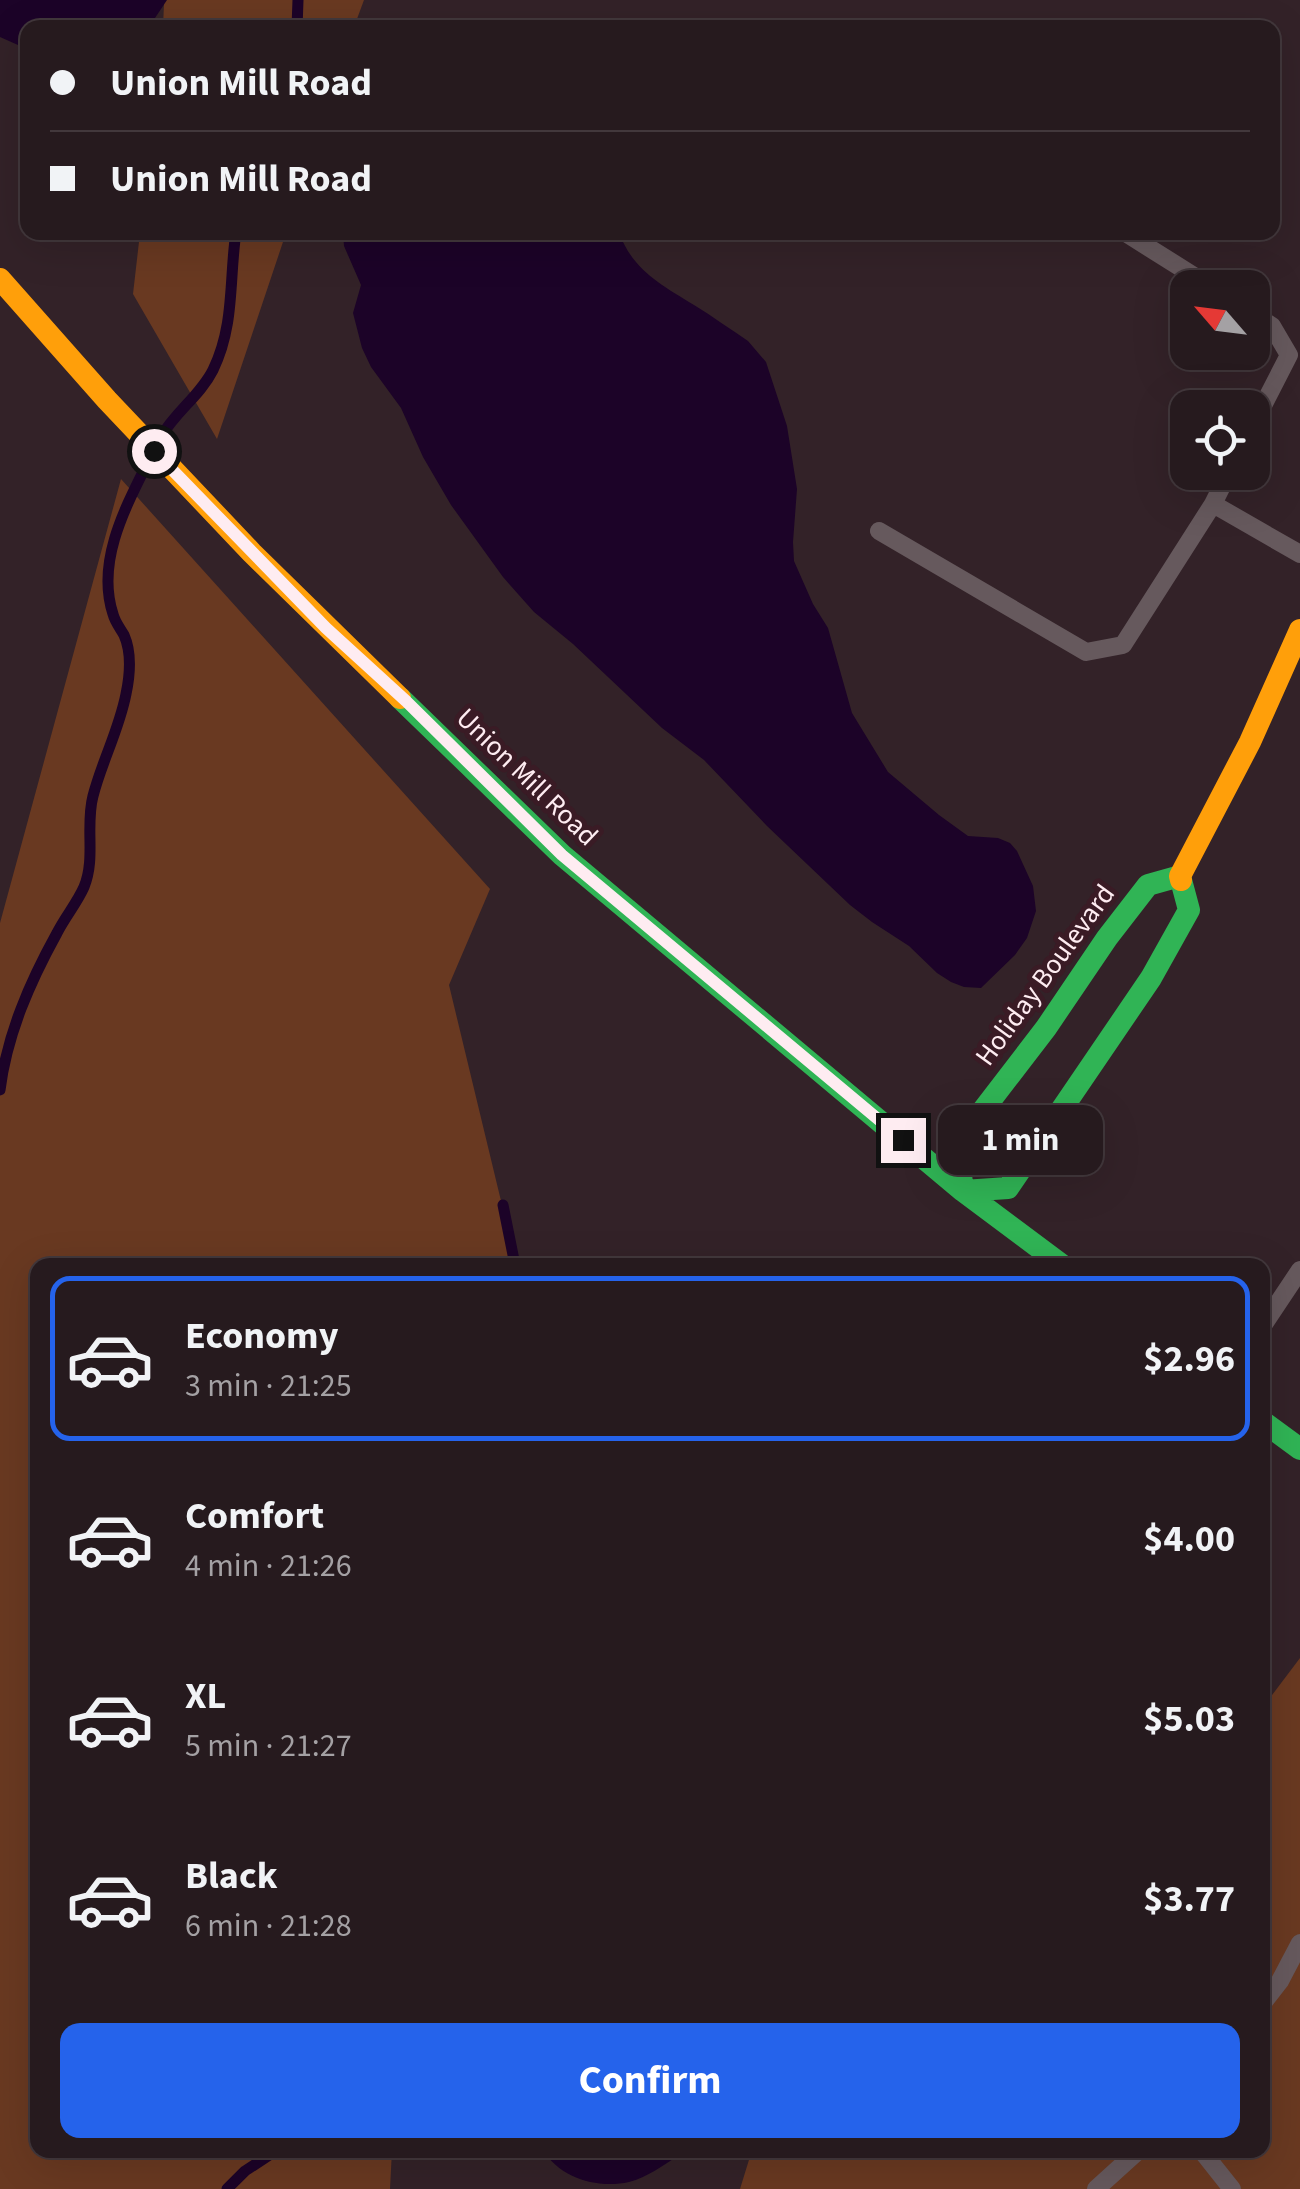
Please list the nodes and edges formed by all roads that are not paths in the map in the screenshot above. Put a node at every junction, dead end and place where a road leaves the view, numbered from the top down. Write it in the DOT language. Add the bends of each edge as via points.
graph roads {
  1 [pos="1137,240"];
  2 [pos="1184,270"];
  3 [pos="0,279"];
  4 [pos="1270,325"];
  5 [pos="1270,392"];
  6 [pos="1220,490"];
  7 [pos="1213,504"];
  8 [pos="879,531"];
  9 [pos="1300,554"];
  10 [pos="1300,630"];
  11 [pos="1180,876"];
  12 [pos="964,1190"];
  13 [pos="1053,1258"];
  14 [pos="1300,1270"];
  15 [pos="1270,1315"];
  16 [pos="1270,1427"];
  17 [pos="1300,1449"];
  18 [pos="1300,1944"];
  19 [pos="1270,1994"];
  20 [pos="1130,2158"];
  21 [pos="1207,2158"];
  22 [pos="1096,2189"];
  23 [pos="1232,2189"];
  1 -- 2 [label="lane"];
  3 -- 12 [label="street, Union Mill Road" via="326,628 562,855"];
  4 -- 5 [label="lane" via="1289,355"];
  6 -- 7 [label="lane"];
  7 -- 8 [label="lane" via="1123,645 1086,652"];
  7 -- 9 [label="lane"];
  10 -- 11 [label="street"];
  11 -- 12 [label="street, Holiday Boulevard" via="1148,885 957,1144"];
  11 -- 12 [label="street" via="1189,910 1151,978 1008,1188"];
  12 -- 13 [label="street, Union Mill Road"];
  14 -- 15 [label="lane"];
  16 -- 17 [label="street"];
  18 -- 19 [label="lane"];
  20 -- 22 [label="lane"];
  21 -- 23 [label="lane"];
}
